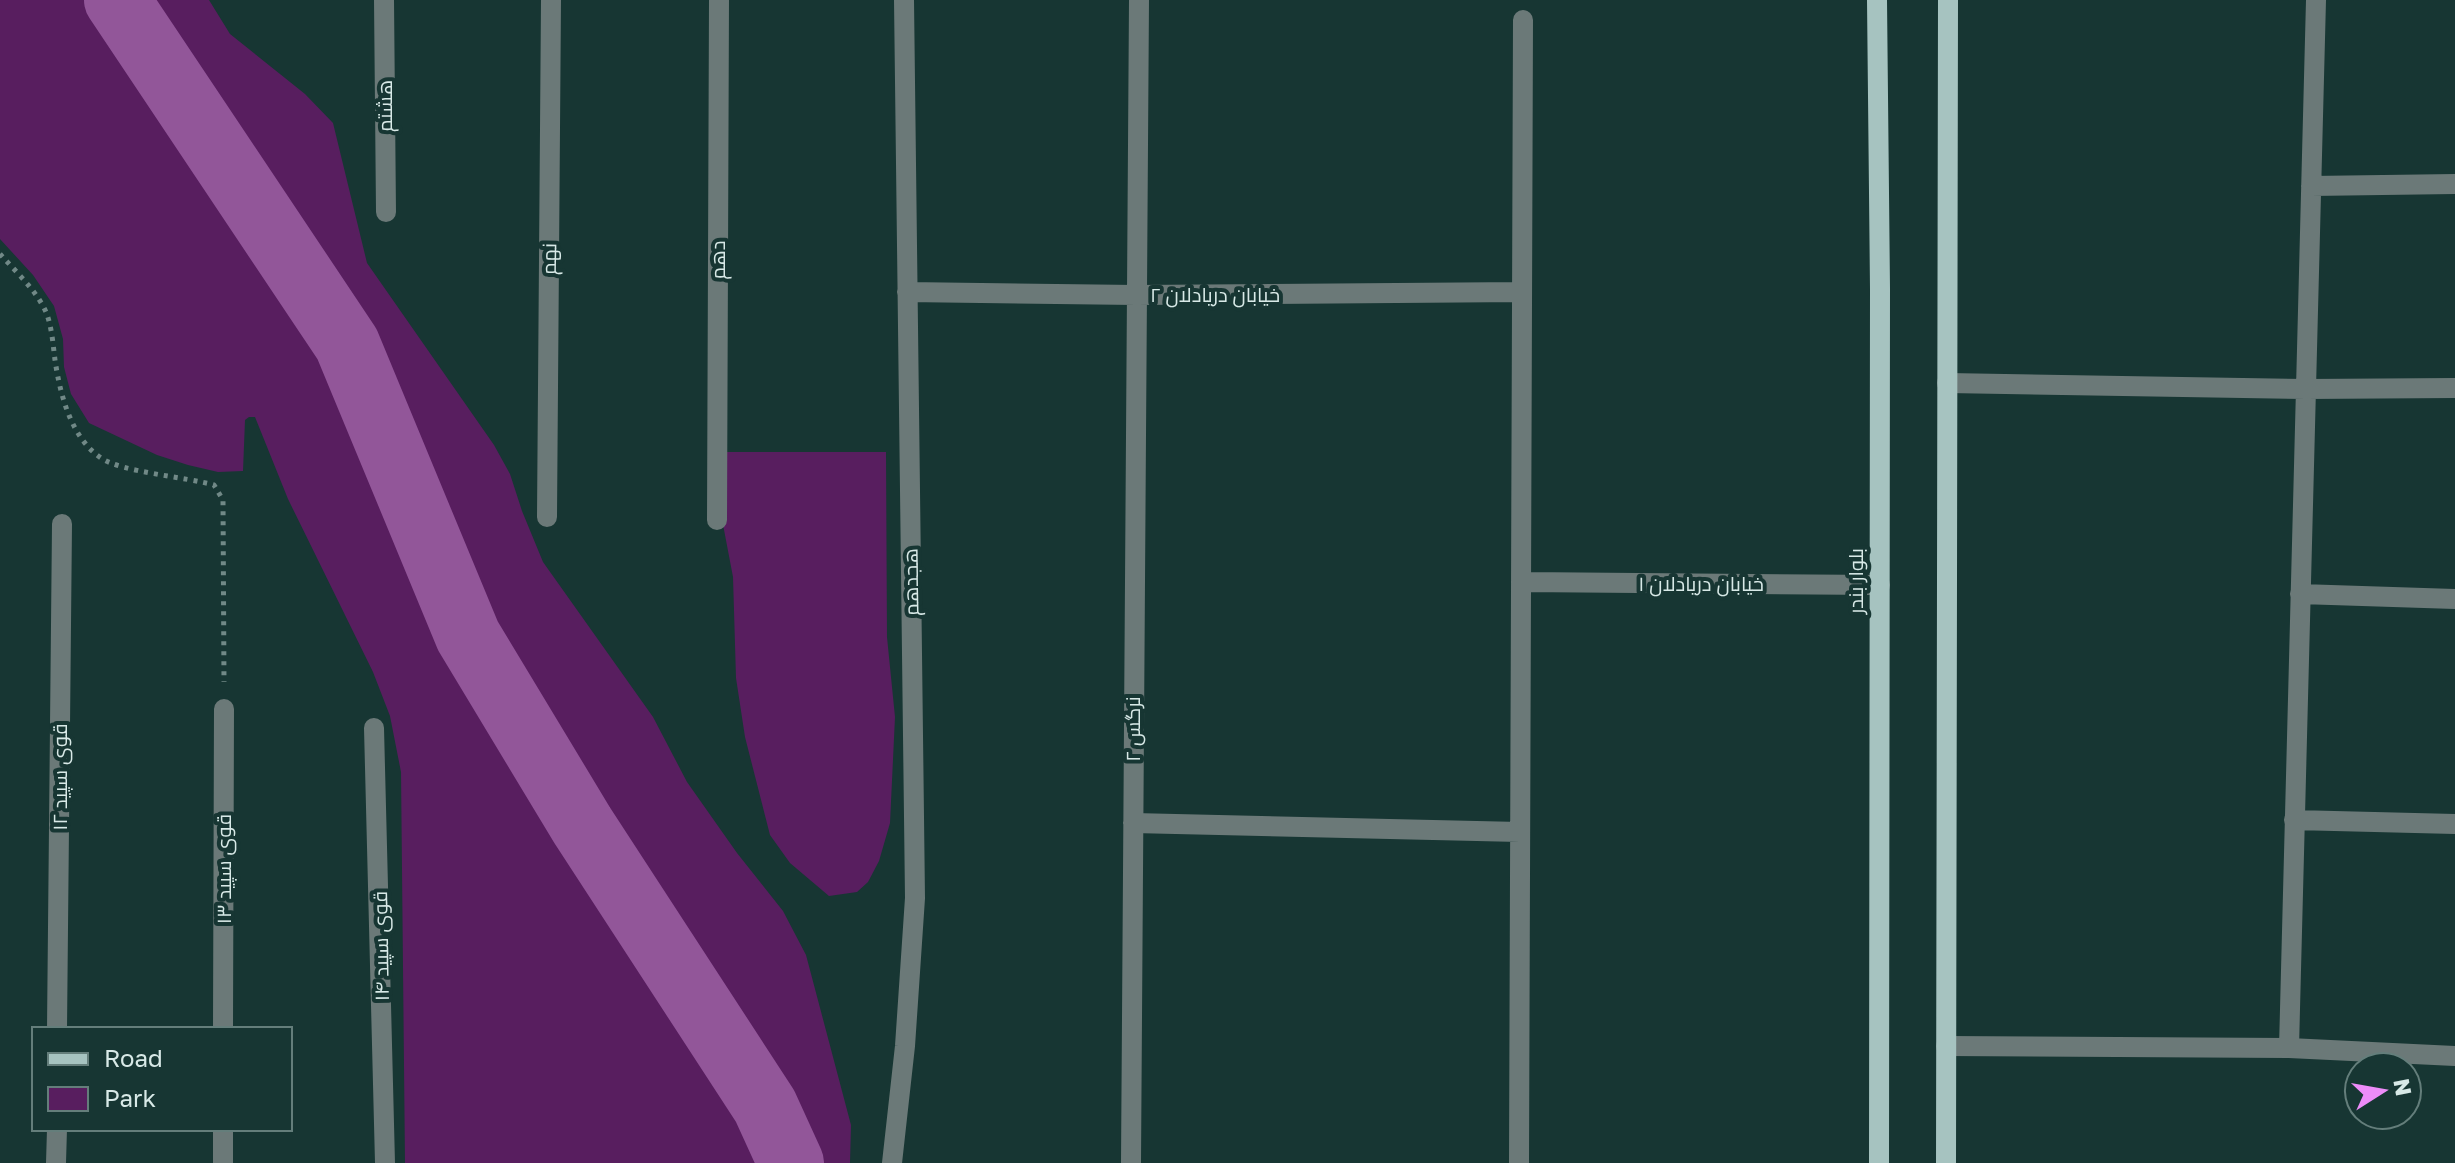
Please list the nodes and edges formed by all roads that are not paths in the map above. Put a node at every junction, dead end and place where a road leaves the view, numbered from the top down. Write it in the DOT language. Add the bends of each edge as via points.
graph roads {
  1 [pos="384,0"];
  2 [pos="551,0"];
  3 [pos="719,0"];
  4 [pos="904,0"];
  5 [pos="1139,0"];
  6 [pos="1877,0"];
  7 [pos="1948,0"];
  8 [pos="2316,0"];
  9 [pos="1523,20"];
  10 [pos="2455,184"];
  11 [pos="2311,186"];
  12 [pos="386,212"];
  13 [pos="907,292"];
  14 [pos="1522,292"];
  15 [pos="1136,295"];
  16 [pos="1947,383"];
  17 [pos="2455,388"];
  18 [pos="2306,389"];
  19 [pos="547,517"];
  20 [pos="717,520"];
  21 [pos="62,524"];
  22 [pos="1521,582"];
  23 [pos="1880,585"];
  24 [pos="2300,594"];
  25 [pos="2455,599"];
  26 [pos="224,709"];
  27 [pos="374,728"];
  28 [pos="2294,820"];
  29 [pos="1133,823"];
  30 [pos="2455,824"];
  31 [pos="1520,832"];
  32 [pos="57,1027"];
  33 [pos="223,1027"];
  34 [pos="1946,1046"];
  35 [pos="2289,1048"];
  36 [pos="2455,1056"];
  37 [pos="57,1131"];
  38 [pos="223,1131"];
  39 [pos="56,1163"];
  40 [pos="223,1163"];
  41 [pos="385,1163"];
  42 [pos="892,1163"];
  43 [pos="1131,1163"];
  44 [pos="1519,1163"];
  45 [pos="1879,1163"];
  46 [pos="1946,1163"];
  1 -- 12 [label="street, هشتم"];
  2 -- 19 [label="street, نهم"];
  3 -- 20 [label="street, دهم"];
  4 -- 13 [label="street, هجدهم"];
  5 -- 15 [label="street, نرگس ۲"];
  6 -- 23 [label="main road, بلوار بندر"];
  7 -- 16 [label="main road"];
  8 -- 11 [label="street"];
  9 -- 14 [label="street"];
  10 -- 11 [label="street"];
  11 -- 18 [label="street"];
  13 -- 15 [label="street, خیابان دریادلان ۲"];
  13 -- 42 [label="street, هجدهم" via="915,898"];
  14 -- 15 [label="street, خیابان دریادلان ۲"];
  14 -- 22 [label="street"];
  15 -- 29 [label="street, نرگس ۲"];
  16 -- 18 [label="street"];
  16 -- 34 [label="main road"];
  17 -- 18 [label="street"];
  18 -- 24 [label="street"];
  21 -- 32 [label="street, قوی سپید ۱۲"];
  22 -- 23 [label="street, خیابان دریادلان ۱"];
  22 -- 31 [label="street"];
  23 -- 45 [label="main road, بلوار بندر"];
  24 -- 25 [label="street"];
  24 -- 28 [label="street"];
  26 -- 33 [label="street, قوی سپید ۱۳"];
  27 -- 41 [label="street, قوی سپید ۱۴"];
  28 -- 30 [label="street"];
  28 -- 35 [label="street"];
  29 -- 31 [label="street"];
  29 -- 43 [label="street, نرگس ۲"];
  31 -- 44 [label="street"];
  34 -- 35 [label="street"];
  34 -- 46 [label="main road"];
  35 -- 36 [label="street"];
  37 -- 39 [label="street"];
  38 -- 40 [label="street"];
}
